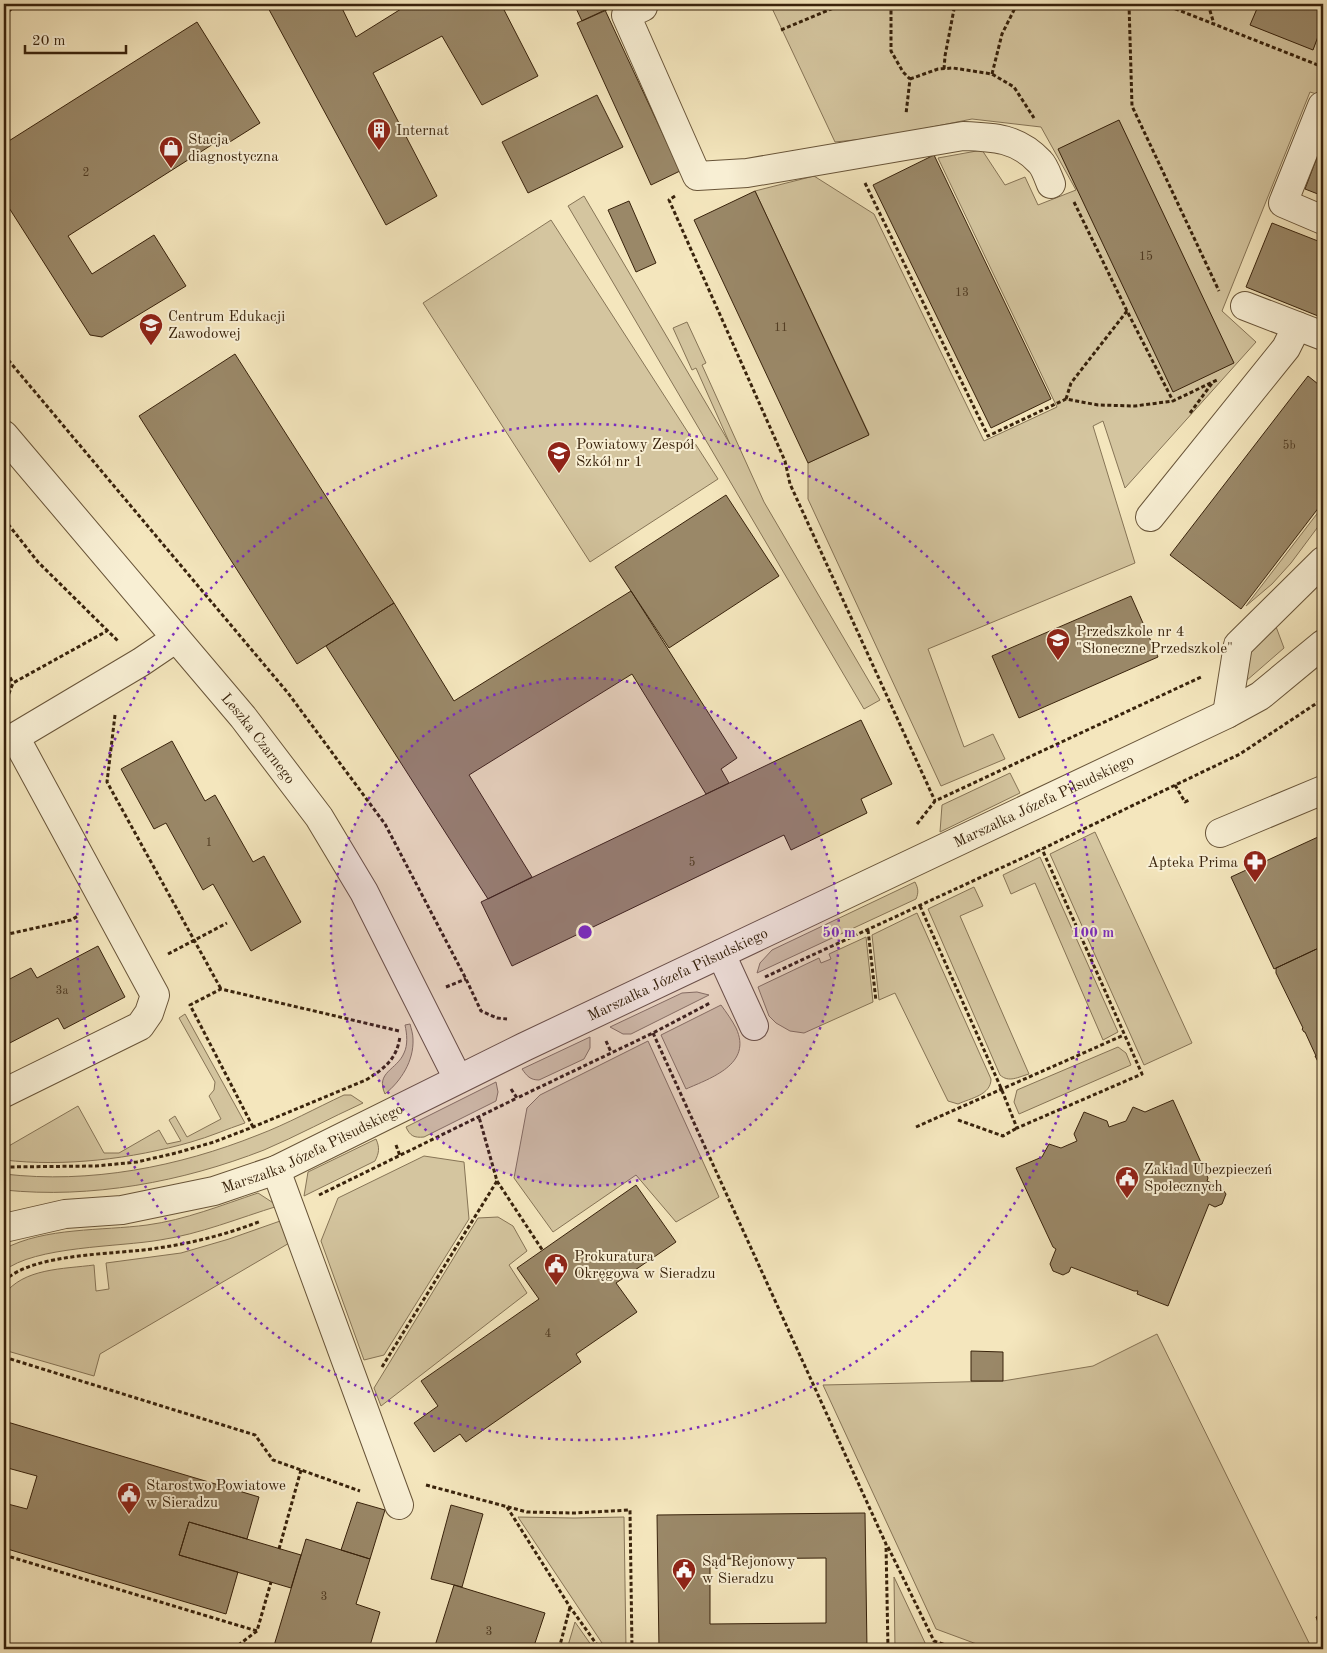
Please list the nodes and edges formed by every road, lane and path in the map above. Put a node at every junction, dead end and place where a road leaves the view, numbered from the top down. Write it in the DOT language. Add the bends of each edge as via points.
graph roads {
  1 [pos="17,4"];
  2 [pos="642,4"];
  3 [pos="844,4"];
  4 [pos="891,4"];
  5 [pos="955,4"];
  6 [pos="1017,4"];
  7 [pos="1129,4"];
  8 [pos="1163,4"];
  9 [pos="1208,4"];
  10 [pos="4,15"];
  11 [pos="1214,25"];
  12 [pos="781,30"];
  13 [pos="1323,42"];
  14 [pos="1323,66"];
  15 [pos="944,69"];
  16 [pos="992,74"];
  17 [pos="1322,106"];
  18 [pos="902,147"];
  19 [pos="852,156"];
  20 [pos="697,176"];
  21 [pos="1051,184"];
  22 [pos="1323,220"];
  23 [pos="1233,301"];
  24 [pos="1126,312"];
  25 [pos="1297,326"];
  26 [pos="1323,336"];
  27 [pos="4,355"];
  28 [pos="1223,378"];
  29 [pos="1214,382"];
  30 [pos="1066,400"];
  31 [pos="1188,416"];
  32 [pos="4,435"];
  33 [pos="1150,517"];
  34 [pos="4,519"];
  35 [pos="1323,561"];
  36 [pos="107,631"];
  37 [pos="175,638"];
  38 [pos="1320,652"];
  39 [pos="142,662"];
  40 [pos="4,666"];
  41 [pos="1208,674"];
  42 [pos="13,683"];
  43 [pos="1323,699"];
  44 [pos="4,706"];
  45 [pos="116,706"];
  46 [pos="1227,714"];
  47 [pos="10,744"];
  48 [pos="1176,785"];
  49 [pos="1323,790"];
  50 [pos="1189,800"];
  51 [pos="1220,832"];
  52 [pos="1042,849"];
  53 [pos="105,901"];
  54 [pos="920,906"];
  55 [pos="227,923"];
  56 [pos="868,930"];
  57 [pos="4,935"];
  58 [pos="194,940"];
  59 [pos="721,954"];
  60 [pos="141,968"];
  61 [pos="445,988"];
  62 [pos="221,990"];
  63 [pos="737,990"];
  64 [pos="876,1001"];
  65 [pos="398,1024"];
  66 [pos="754,1026"];
  67 [pos="401,1032"];
  68 [pos="653,1032"];
  69 [pos="1124,1035"];
  70 [pos="496,1061"];
  71 [pos="458,1079"];
  72 [pos="1001,1088"];
  73 [pos="4,1093"];
  74 [pos="479,1117"];
  75 [pos="958,1120"];
  76 [pos="253,1127"];
  77 [pos="916,1127"];
  78 [pos="1017,1128"];
  79 [pos="4,1167"];
  80 [pos="276,1170"];
  81 [pos="497,1181"];
  82 [pos="4,1228"];
  83 [pos="543,1250"];
  84 [pos="359,1400"];
  85 [pos="301,1470"];
  86 [pos="399,1505"];
  87 [pos="506,1506"];
  88 [pos="886,1544"];
  89 [pos="279,1549"];
  90 [pos="4,1555"];
  91 [pos="271,1582"];
  92 [pos="570,1607"];
  93 [pos="257,1631"];
  94 [pos="233,1649"];
  95 [pos="559,1649"];
  96 [pos="600,1649"];
  97 [pos="888,1649"];
  98 [pos="949,1649"];
  1 -- 10 [label="path"];
  2 -- 20 [label="street" via="643,7 626,15"];
  3 -- 12 [label="path"];
  4 -- 18 [label="path" via="891,51 910,80"];
  5 -- 15 [label="path"];
  6 -- 16 [label="path" via="1002,34"];
  7 -- 23 [label="path" via="1132,106"];
  8 -- 11 [label="path"];
  9 -- 11 [label="path"];
  11 -- 14 [label="path"];
  13 -- 14 [label="path"];
  17 -- 22 [label="street" via="1282,203"];
  18 -- 19 [label="street"];
  18 -- 21 [label="street" via="964,136 996,138 1020,146 1042,163"];
  19 -- 20 [label="street" via="747,173"];
  19 -- 30 [label="path" via="988,436"];
  20 -- 41 [label="path" via="669,200 785,461 790,484 935,801"];
  23 -- 25 [label="street"];
  24 -- 30 [label="path" via="1071,383"];
  25 -- 26 [label="street"];
  25 -- 33 [label="street" via="1286,348"];
  27 -- 61 [label="path" via="288,693 385,824 466,979"];
  28 -- 29 [label="path"];
  29 -- 30 [label="path" via="1173,401 1135,406"];
  29 -- 31 [label="path"];
  32 -- 37 [label="street, Leszka Czarnego"];
  34 -- 36 [label="path" via="38,562"];
  35 -- 46 [label="street" via="1238,645"];
  36 -- 39 [label="path"];
  36 -- 42 [label="path"];
  37 -- 39 [label="street"];
  37 -- 71 [label="street, Leszka Czarnego" via="243,718 319,816 364,892"];
  38 -- 46 [label="street, Marszałka Józefa Piłsudskiego" via="1260,696"];
  39 -- 47 [label="street"];
  40 -- 42 [label="path"];
  42 -- 44 [label="path"];
  43 -- 48 [label="path" via="1240,754"];
  45 -- 58 [label="path" via="107,782"];
  46 -- 59 [label="street, Marszałka Józefa Piłsudskiego"];
  47 -- 53 [label="street"];
  48 -- 50 [label="path" via="1185,802"];
  48 -- 52 [label="path"];
  49 -- 51 [label="street"];
  52 -- 54 [label="path"];
  52 -- 69 [label="path"];
  53 -- 57 [label="path" via="71,920"];
  53 -- 60 [label="street"];
  54 -- 56 [label="path"];
  54 -- 72 [label="path"];
  55 -- 58 [label="path"];
  56 -- 63 [label="path"];
  56 -- 64 [label="path"];
  58 -- 60 [label="path"];
  58 -- 62 [label="path"];
  59 -- 63 [label="street"];
  59 -- 70 [label="street, Marszałka Józefa Piłsudskiego"];
  60 -- 73 [label="street" via="155,995 150,1013 140,1026"];
  62 -- 67 [label="path"];
  62 -- 76 [label="path" via="190,1005"];
  63 -- 66 [label="street"];
  63 -- 68 [label="path"];
  65 -- 67 [label="path"];
  67 -- 76 [label="path" via="398,1048 380,1072"];
  68 -- 70 [label="path" via="517,1098"];
  68 -- 88 [label="path"];
  69 -- 72 [label="path"];
  69 -- 78 [label="path" via="1142,1074"];
  70 -- 71 [label="street, Marszałka Józefa Piłsudskiego"];
  71 -- 80 [label="street, Marszałka Józefa Piłsudskiego"];
  72 -- 77 [label="path"];
  72 -- 78 [label="path"];
  74 -- 81 [label="path"];
  75 -- 78 [label="path" via="1003,1136"];
  76 -- 79 [label="path" via="176,1153 137,1162"];
  80 -- 82 [label="street, Marszałka Józefa Piłsudskiego" via="214,1191 122,1210 65,1214"];
  80 -- 84 [label="street"];
  81 -- 83 [label="path"];
  81 -- 84 [label="path"];
  84 -- 86 [label="street"];
  85 -- 89 [label="path"];
  87 -- 92 [label="path"];
  88 -- 97 [label="path"];
  88 -- 98 [label="path" via="934,1641 949,1646"];
  90 -- 93 [label="path"];
  91 -- 93 [label="path"];
  92 -- 95 [label="path"];
  92 -- 96 [label="path"];
  93 -- 94 [label="path"];
}
